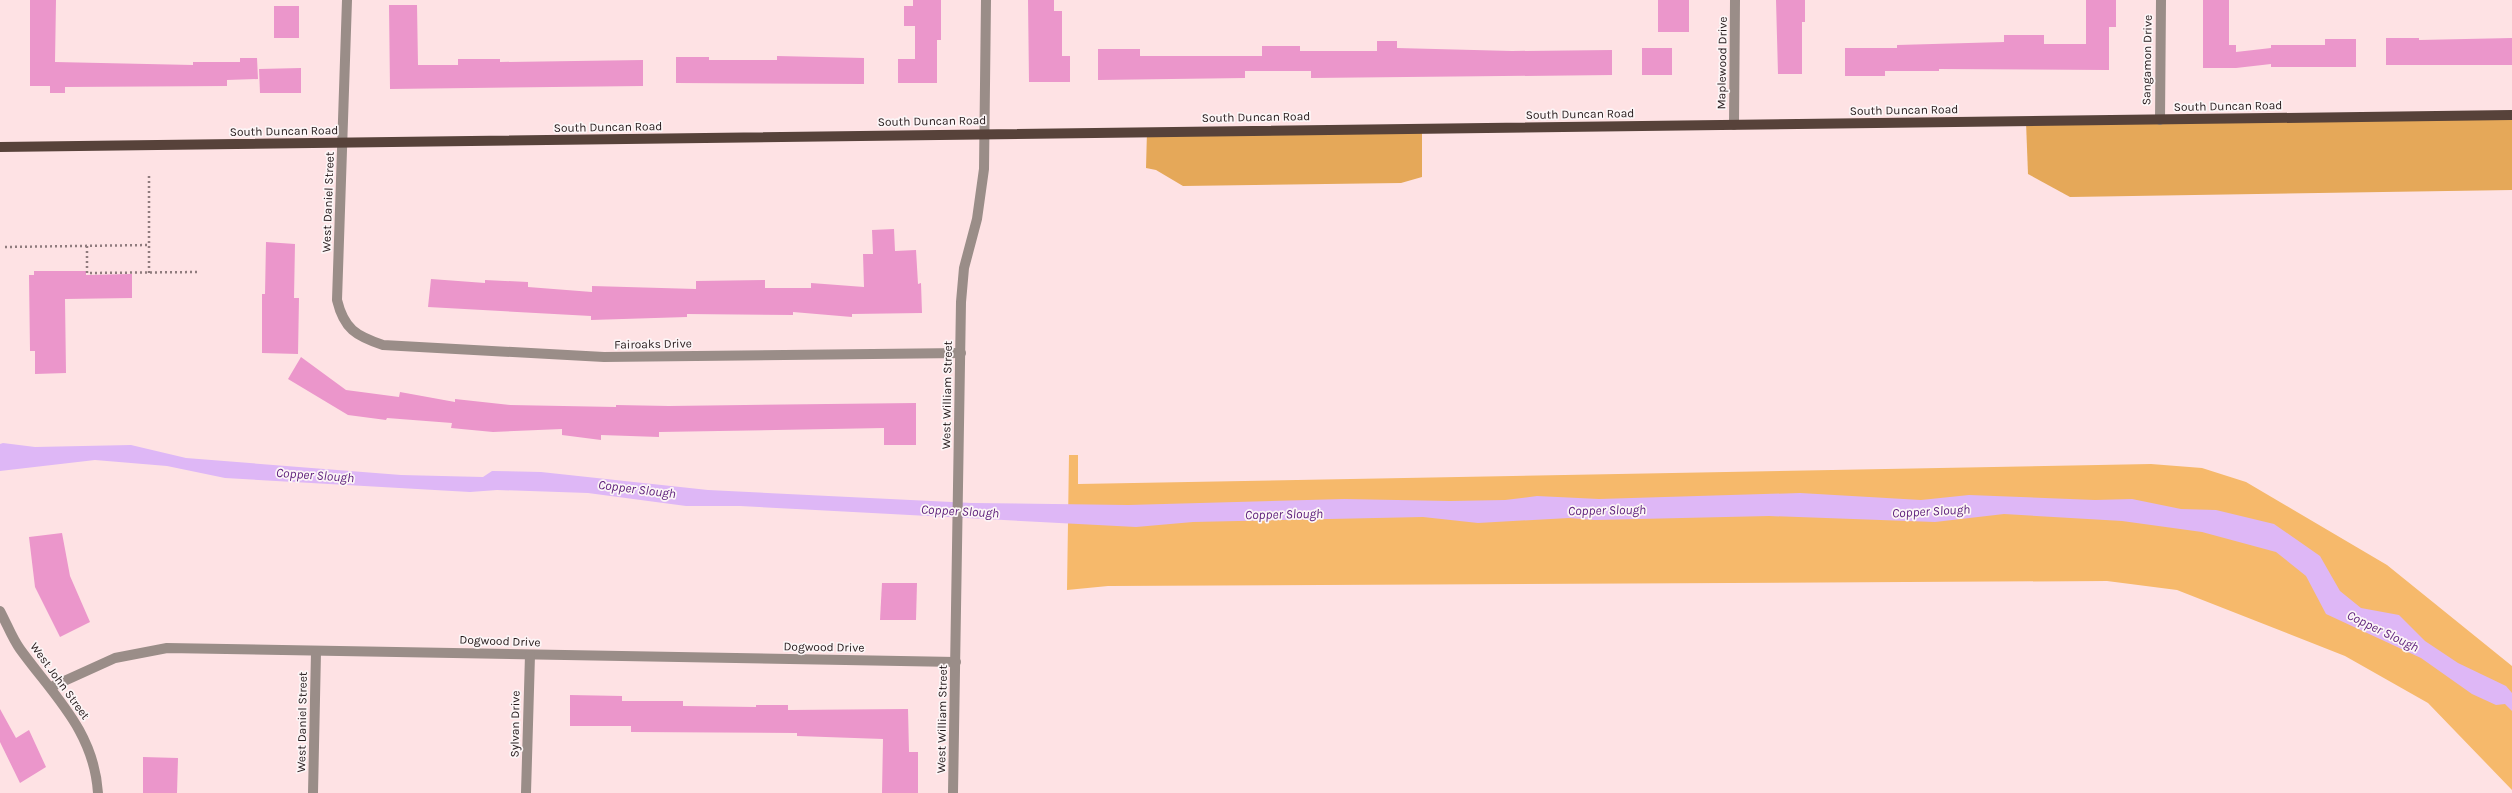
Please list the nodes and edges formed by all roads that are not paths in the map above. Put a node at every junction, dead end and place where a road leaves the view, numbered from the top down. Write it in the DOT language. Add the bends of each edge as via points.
graph roads {
  1 [pos="347,0"];
  2 [pos="986,0"];
  3 [pos="1735,0"];
  4 [pos="2161,0"];
  5 [pos="2512,115"];
  6 [pos="2160,120"];
  7 [pos="1734,125"];
  8 [pos="984,134"];
  9 [pos="343,144"];
  10 [pos="0,147"];
  11 [pos="350,329"];
  12 [pos="961,353"];
  13 [pos="0,611"];
  14 [pos="316,652"];
  15 [pos="530,655"];
  16 [pos="956,662"];
  17 [pos="51,687"];
  18 [pos="98,793"];
  19 [pos="313,793"];
  20 [pos="526,793"];
  21 [pos="953,793"];
  1 -- 9 [label="street, West Daniel Street"];
  2 -- 8 [label="street, West William Street"];
  3 -- 7 [label="street, Maplewood Drive"];
  4 -- 6 [label="street, Sangamon Drive"];
  5 -- 6 [label="main road, South Duncan Road"];
  6 -- 7 [label="main road, South Duncan Road"];
  7 -- 8 [label="main road, South Duncan Road"];
  8 -- 9 [label="main road, South Duncan Road"];
  8 -- 12 [label="street, West William Street" via="982,188 964,268"];
  9 -- 10 [label="main road, South Duncan Road"];
  9 -- 11 [label="street, West Daniel Street" via="337,300 340,315"];
  11 -- 12 [label="street, Fairoaks Drive" via="364,339 383,345 604,357"];
  12 -- 16 [label="street, West William Street"];
  13 -- 17 [label="street, West John Street" via="20,648"];
  14 -- 15 [label="street, Dogwood Drive"];
  14 -- 17 [label="street, Dogwood Drive" via="167,648 146,651 102,664"];
  14 -- 19 [label="street, West Daniel Street"];
  15 -- 16 [label="street, Dogwood Drive"];
  15 -- 20 [label="street, Sylvan Drive"];
  16 -- 21 [label="street, West William Street"];
  17 -- 18 [label="street, West John Street" via="81,732 92,758"];
}
